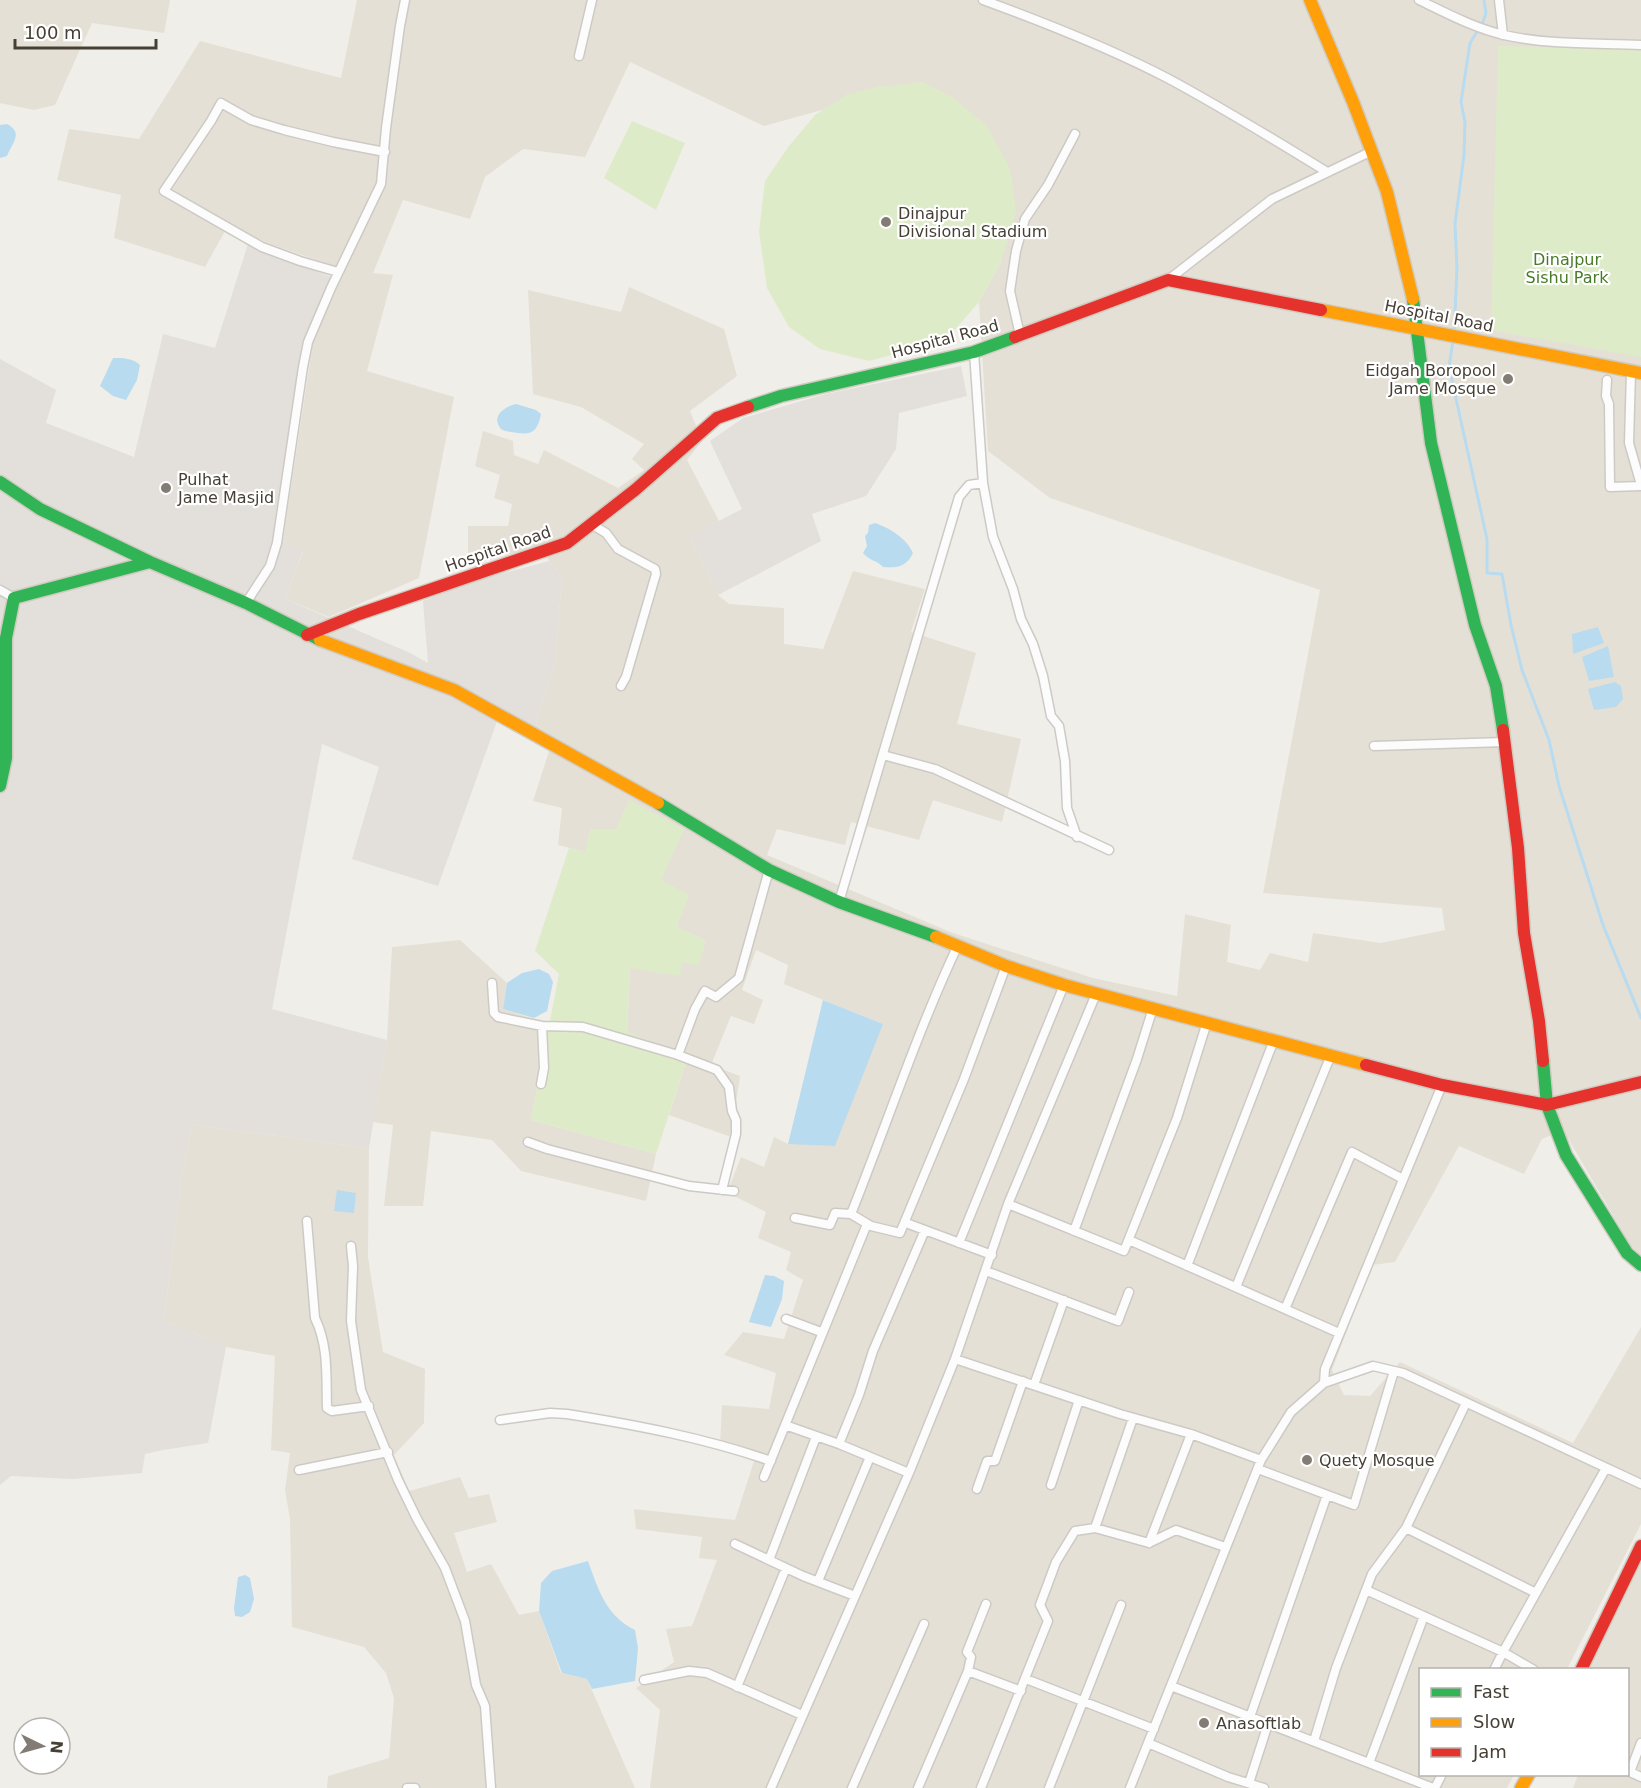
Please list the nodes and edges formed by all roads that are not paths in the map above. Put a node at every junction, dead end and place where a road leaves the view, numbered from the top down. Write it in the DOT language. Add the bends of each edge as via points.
graph roads {
  1 [pos="405,0"];
  2 [pos="592,0"];
  3 [pos="983,0"];
  4 [pos="1310,0"];
  5 [pos="1419,0"];
  6 [pos="1499,0"];
  7 [pos="1499,33"];
  8 [pos="1641,45"];
  9 [pos="579,56"];
  10 [pos="1075,134"];
  11 [pos="1372,151"];
  12 [pos="385,152"];
  13 [pos="1327,172"];
  14 [pos="338,272"];
  15 [pos="1168,280"];
  16 [pos="1416,328"];
  17 [pos="1020,335"];
  18 [pos="974,352"];
  19 [pos="1636,372"];
  20 [pos="1607,380"];
  21 [pos="0,482"];
  22 [pos="983,483"];
  23 [pos="1641,485"];
  24 [pos="591,524"];
  25 [pos="150,562"];
  26 [pos="0,590"];
  27 [pos="14,598"];
  28 [pos="246,603"];
  29 [pos="307,635"];
  30 [pos="621,686"];
  31 [pos="1505,742"];
  32 [pos="1374,746"];
  33 [pos="883,755"];
  34 [pos="0,786"];
  35 [pos="1077,837"];
  36 [pos="1109,850"];
  37 [pos="769,870"];
  38 [pos="839,902"];
  39 [pos="958,945"];
  40 [pos="1006,966"];
  41 [pos="492,983"];
  42 [pos="1064,985"];
  43 [pos="1096,994"];
  44 [pos="1153,1008"];
  45 [pos="1207,1022"];
  46 [pos="542,1026"];
  47 [pos="1274,1040"];
  48 [pos="678,1055"];
  49 [pos="1331,1055"];
  50 [pos="1641,1082"];
  51 [pos="541,1084"];
  52 [pos="1442,1085"];
  53 [pos="1547,1105"];
  54 [pos="528,1142"];
  55 [pos="1403,1179"];
  56 [pos="722,1190"];
  57 [pos="734,1191"];
  58 [pos="1008,1204"];
  59 [pos="851,1214"];
  60 [pos="795,1218"];
  61 [pos="307,1221"];
  62 [pos="906,1223"];
  63 [pos="867,1224"];
  64 [pos="925,1230"];
  65 [pos="1074,1231"];
  66 [pos="1129,1240"];
  67 [pos="959,1243"];
  68 [pos="351,1246"];
  69 [pos="992,1255"];
  70 [pos="1641,1265"];
  71 [pos="1187,1266"];
  72 [pos="986,1271"];
  73 [pos="1236,1287"];
  74 [pos="1129,1292"];
  75 [pos="1064,1300"];
  76 [pos="1285,1309"];
  77 [pos="786,1319"];
  78 [pos="821,1332"];
  79 [pos="1339,1333"];
  80 [pos="955,1359"];
  81 [pos="1394,1371"];
  82 [pos="1023,1382"];
  83 [pos="1324,1383"];
  84 [pos="1034,1385"];
  85 [pos="1079,1400"];
  86 [pos="1466,1403"];
  87 [pos="369,1406"];
  88 [pos="1133,1418"];
  89 [pos="500,1420"];
  90 [pos="785,1425"];
  91 [pos="1191,1434"];
  92 [pos="816,1437"];
  93 [pos="838,1444"];
  94 [pos="388,1452"];
  95 [pos="870,1456"];
  96 [pos="1261,1460"];
  97 [pos="771,1461"];
  98 [pos="1606,1468"];
  99 [pos="1257,1469"];
  100 [pos="299,1470"];
  101 [pos="909,1473"];
  102 [pos="764,1477"];
  103 [pos="1641,1484"];
  104 [pos="1051,1485"];
  105 [pos="977,1489"];
  106 [pos="1327,1495"];
  107 [pos="1095,1528"];
  108 [pos="1406,1528"];
  109 [pos="1149,1543"];
  110 [pos="735,1544"];
  111 [pos="1641,1546"];
  112 [pos="1225,1547"];
  113 [pos="769,1560"];
  114 [pos="786,1568"];
  115 [pos="818,1581"];
  116 [pos="1366,1590"];
  117 [pos="1536,1593"];
  118 [pos="855,1596"];
  119 [pos="986,1604"];
  120 [pos="1121,1605"];
  121 [pos="1424,1616"];
  122 [pos="924,1624"];
  123 [pos="1503,1652"];
  124 [pos="1495,1668"];
  125 [pos="1531,1668"];
  126 [pos="1582,1668"];
  127 [pos="968,1671"];
  128 [pos="1026,1679"];
  129 [pos="644,1680"];
  130 [pos="1171,1686"];
  131 [pos="737,1687"];
  132 [pos="1021,1691"];
  133 [pos="1083,1701"];
  134 [pos="802,1715"];
  135 [pos="1250,1717"];
  136 [pos="1268,1724"];
  137 [pos="1154,1729"];
  138 [pos="1314,1741"];
  139 [pos="1148,1743"];
  140 [pos="1641,1743"];
  141 [pos="1369,1763"];
  142 [pos="1629,1771"];
  143 [pos="1641,1776"];
  144 [pos="1249,1783"];
  145 [pos="407,1788"];
  146 [pos="415,1788"];
  147 [pos="491,1788"];
  148 [pos="771,1788"];
  149 [pos="852,1788"];
  150 [pos="918,1788"];
  151 [pos="981,1788"];
  152 [pos="1049,1788"];
  153 [pos="1130,1788"];
  154 [pos="1264,1788"];
  155 [pos="1434,1788"];
  1 -- 12 [label="street"];
  2 -- 9 [label="street"];
  3 -- 13 [label="street" via="1167,78"];
  4 -- 11 [label="street"];
  5 -- 7 [label="street"];
  6 -- 7 [label="street"];
  7 -- 8 [label="street" via="1551,42"];
  10 -- 17 [label="street" via="1025,219 1016,251 1010,291"];
  11 -- 13 [label="street"];
  11 -- 16 [label="street" via="1387,192 1411,287"];
  12 -- 14 [label="street" via="381,184"];
  12 -- 14 [label="street" via="273,127 221,103 164,191 262,247"];
  13 -- 15 [label="street" via="1272,199"];
  14 -- 28 [label="street" via="308,342 277,543 270,566"];
  15 -- 16 [label="street, Hospital Road"];
  15 -- 17 [label="street, Hospital Road"];
  16 -- 19 [label="street, Hospital Road"];
  16 -- 31 [label="street" via="1431,443 1475,625 1496,686"];
  17 -- 18 [label="street, Hospital Road"];
  18 -- 22 [label="street"];
  18 -- 24 [label="street, Hospital Road" via="781,396 717,418"];
  19 -- 23 [label="street" via="1629,443"];
  20 -- 23 [label="street" via="1610,487"];
  21 -- 25 [label="street" via="40,509"];
  22 -- 33 [label="street" via="969,485 959,497"];
  22 -- 35 [label="street" via="993,537 1033,644 1051,716 1059,726 1067,808"];
  24 -- 29 [label="street, Hospital Road" via="567,543"];
  24 -- 30 [label="street" via="606,533 618,549 655,569 656,574"];
  25 -- 27 [label="street"];
  25 -- 28 [label="street"];
  26 -- 27 [label="street"];
  27 -- 34 [label="street" via="6,638 6,758"];
  28 -- 29 [label="street"];
  29 -- 37 [label="street" via="453,690 628,785"];
  31 -- 32 [label="street"];
  31 -- 53 [label="street" via="1524,933 1539,1021"];
  33 -- 35 [label="street" via="935,769"];
  33 -- 38 [label="street"];
  35 -- 36 [label="street"];
  37 -- 38 [label="street"];
  37 -- 48 [label="street" via="739,978 716,997 705,991"];
  38 -- 39 [label="street"];
  39 -- 40 [label="street"];
  39 -- 59 [label="street" via="920,1030"];
  40 -- 42 [label="street"];
  40 -- 62 [label="street"];
  41 -- 46 [label="street" via="494,1013 498,1017"];
  42 -- 43 [label="street"];
  42 -- 67 [label="street"];
  43 -- 44 [label="street"];
  43 -- 58 [label="street"];
  44 -- 45 [label="street"];
  44 -- 65 [label="street"];
  45 -- 47 [label="street"];
  45 -- 66 [label="street" via="1177,1118"];
  46 -- 48 [label="street" via="583,1028"];
  46 -- 51 [label="street"];
  47 -- 49 [label="street"];
  47 -- 71 [label="street"];
  48 -- 56 [label="street" via="717,1070 729,1087 736,1134"];
  49 -- 52 [label="street"];
  49 -- 73 [label="street"];
  50 -- 53 [label="street"];
  52 -- 53 [label="street"];
  52 -- 55 [label="street"];
  53 -- 70 [label="street" via="1566,1155 1627,1253"];
  54 -- 56 [label="street" via="689,1186"];
  55 -- 76 [label="street" via="1352,1152"];
  55 -- 79 [label="street"];
  56 -- 57 [label="street"];
  58 -- 65 [label="street"];
  58 -- 69 [label="street"];
  59 -- 60 [label="street" via="835,1213 830,1225"];
  59 -- 63 [label="street"];
  61 -- 87 [label="street" via="315,1318 325,1351 327,1408 332,1411"];
  62 -- 63 [label="street" via="900,1233"];
  62 -- 64 [label="street"];
  63 -- 78 [label="street"];
  64 -- 67 [label="street"];
  64 -- 93 [label="street"];
  65 -- 66 [label="street" via="1124,1251"];
  66 -- 71 [label="street"];
  67 -- 69 [label="street"];
  68 -- 87 [label="street" via="353,1345 361,1390"];
  69 -- 72 [label="street"];
  71 -- 73 [label="street"];
  72 -- 75 [label="street"];
  72 -- 80 [label="street"];
  73 -- 76 [label="street"];
  74 -- 75 [label="street" via="1118,1321"];
  75 -- 84 [label="street"];
  76 -- 79 [label="street"];
  77 -- 78 [label="street"];
  78 -- 90 [label="street"];
  79 -- 83 [label="street" via="1325,1369"];
  80 -- 82 [label="street"];
  80 -- 101 [label="street"];
  81 -- 83 [label="street" via="1373,1366"];
  81 -- 86 [label="street"];
  81 -- 106 [label="street" via="1354,1505"];
  82 -- 84 [label="street"];
  82 -- 105 [label="street" via="994,1461 987,1461"];
  83 -- 96 [label="street" via="1292,1412"];
  84 -- 85 [label="street"];
  85 -- 88 [label="street"];
  85 -- 104 [label="street"];
  86 -- 98 [label="street"];
  86 -- 108 [label="street"];
  87 -- 94 [label="street"];
  88 -- 91 [label="street"];
  88 -- 107 [label="street"];
  89 -- 97 [label="street" via="567,1414 678,1435"];
  90 -- 92 [label="street"];
  90 -- 97 [label="street"];
  91 -- 96 [label="street"];
  91 -- 109 [label="street"];
  92 -- 93 [label="street"];
  92 -- 113 [label="street"];
  93 -- 95 [label="street"];
  94 -- 100 [label="street"];
  94 -- 147 [label="street" via="417,1519 445,1568 465,1621 476,1685 485,1706"];
  95 -- 101 [label="street"];
  95 -- 115 [label="street"];
  96 -- 99 [label="street"];
  97 -- 102 [label="street"];
  98 -- 103 [label="street"];
  98 -- 117 [label="street"];
  99 -- 106 [label="street"];
  99 -- 112 [label="street"];
  101 -- 118 [label="street"];
  106 -- 135 [label="street"];
  107 -- 109 [label="street"];
  107 -- 128 [label="street" via="1075,1531 1056,1562 1041,1605 1048,1621"];
  108 -- 116 [label="street" via="1372,1574"];
  108 -- 117 [label="street"];
  109 -- 112 [label="street" via="1176,1530"];
  110 -- 113 [label="street"];
  111 -- 126 [label="street"];
  112 -- 130 [label="street"];
  113 -- 114 [label="street"];
  114 -- 115 [label="street"];
  114 -- 131 [label="street"];
  115 -- 118 [label="street"];
  116 -- 121 [label="street"];
  116 -- 138 [label="street"];
  117 -- 123 [label="street"];
  118 -- 134 [label="street"];
  119 -- 127 [label="street" via="967,1652 971,1657"];
  120 -- 133 [label="street"];
  121 -- 123 [label="street"];
  121 -- 141 [label="street"];
  122 -- 149 [label="street"];
  123 -- 124 [label="street"];
  123 -- 125 [label="street"];
  127 -- 132 [label="street"];
  127 -- 150 [label="street"];
  128 -- 132 [label="street"];
  128 -- 133 [label="street"];
  129 -- 131 [label="street" via="689,1671 707,1673"];
  130 -- 135 [label="street"];
  130 -- 137 [label="street"];
  131 -- 134 [label="street"];
  132 -- 151 [label="street"];
  133 -- 137 [label="street"];
  133 -- 152 [label="street"];
  134 -- 148 [label="street"];
  135 -- 136 [label="street"];
  136 -- 138 [label="street"];
  136 -- 144 [label="street"];
  137 -- 139 [label="street"];
  138 -- 141 [label="street"];
  139 -- 144 [label="street"];
  139 -- 153 [label="street"];
  140 -- 142 [label="street"];
  141 -- 155 [label="street"];
  142 -- 143 [label="street"];
  144 -- 154 [label="street"];
  145 -- 146 [label="street"];
}
